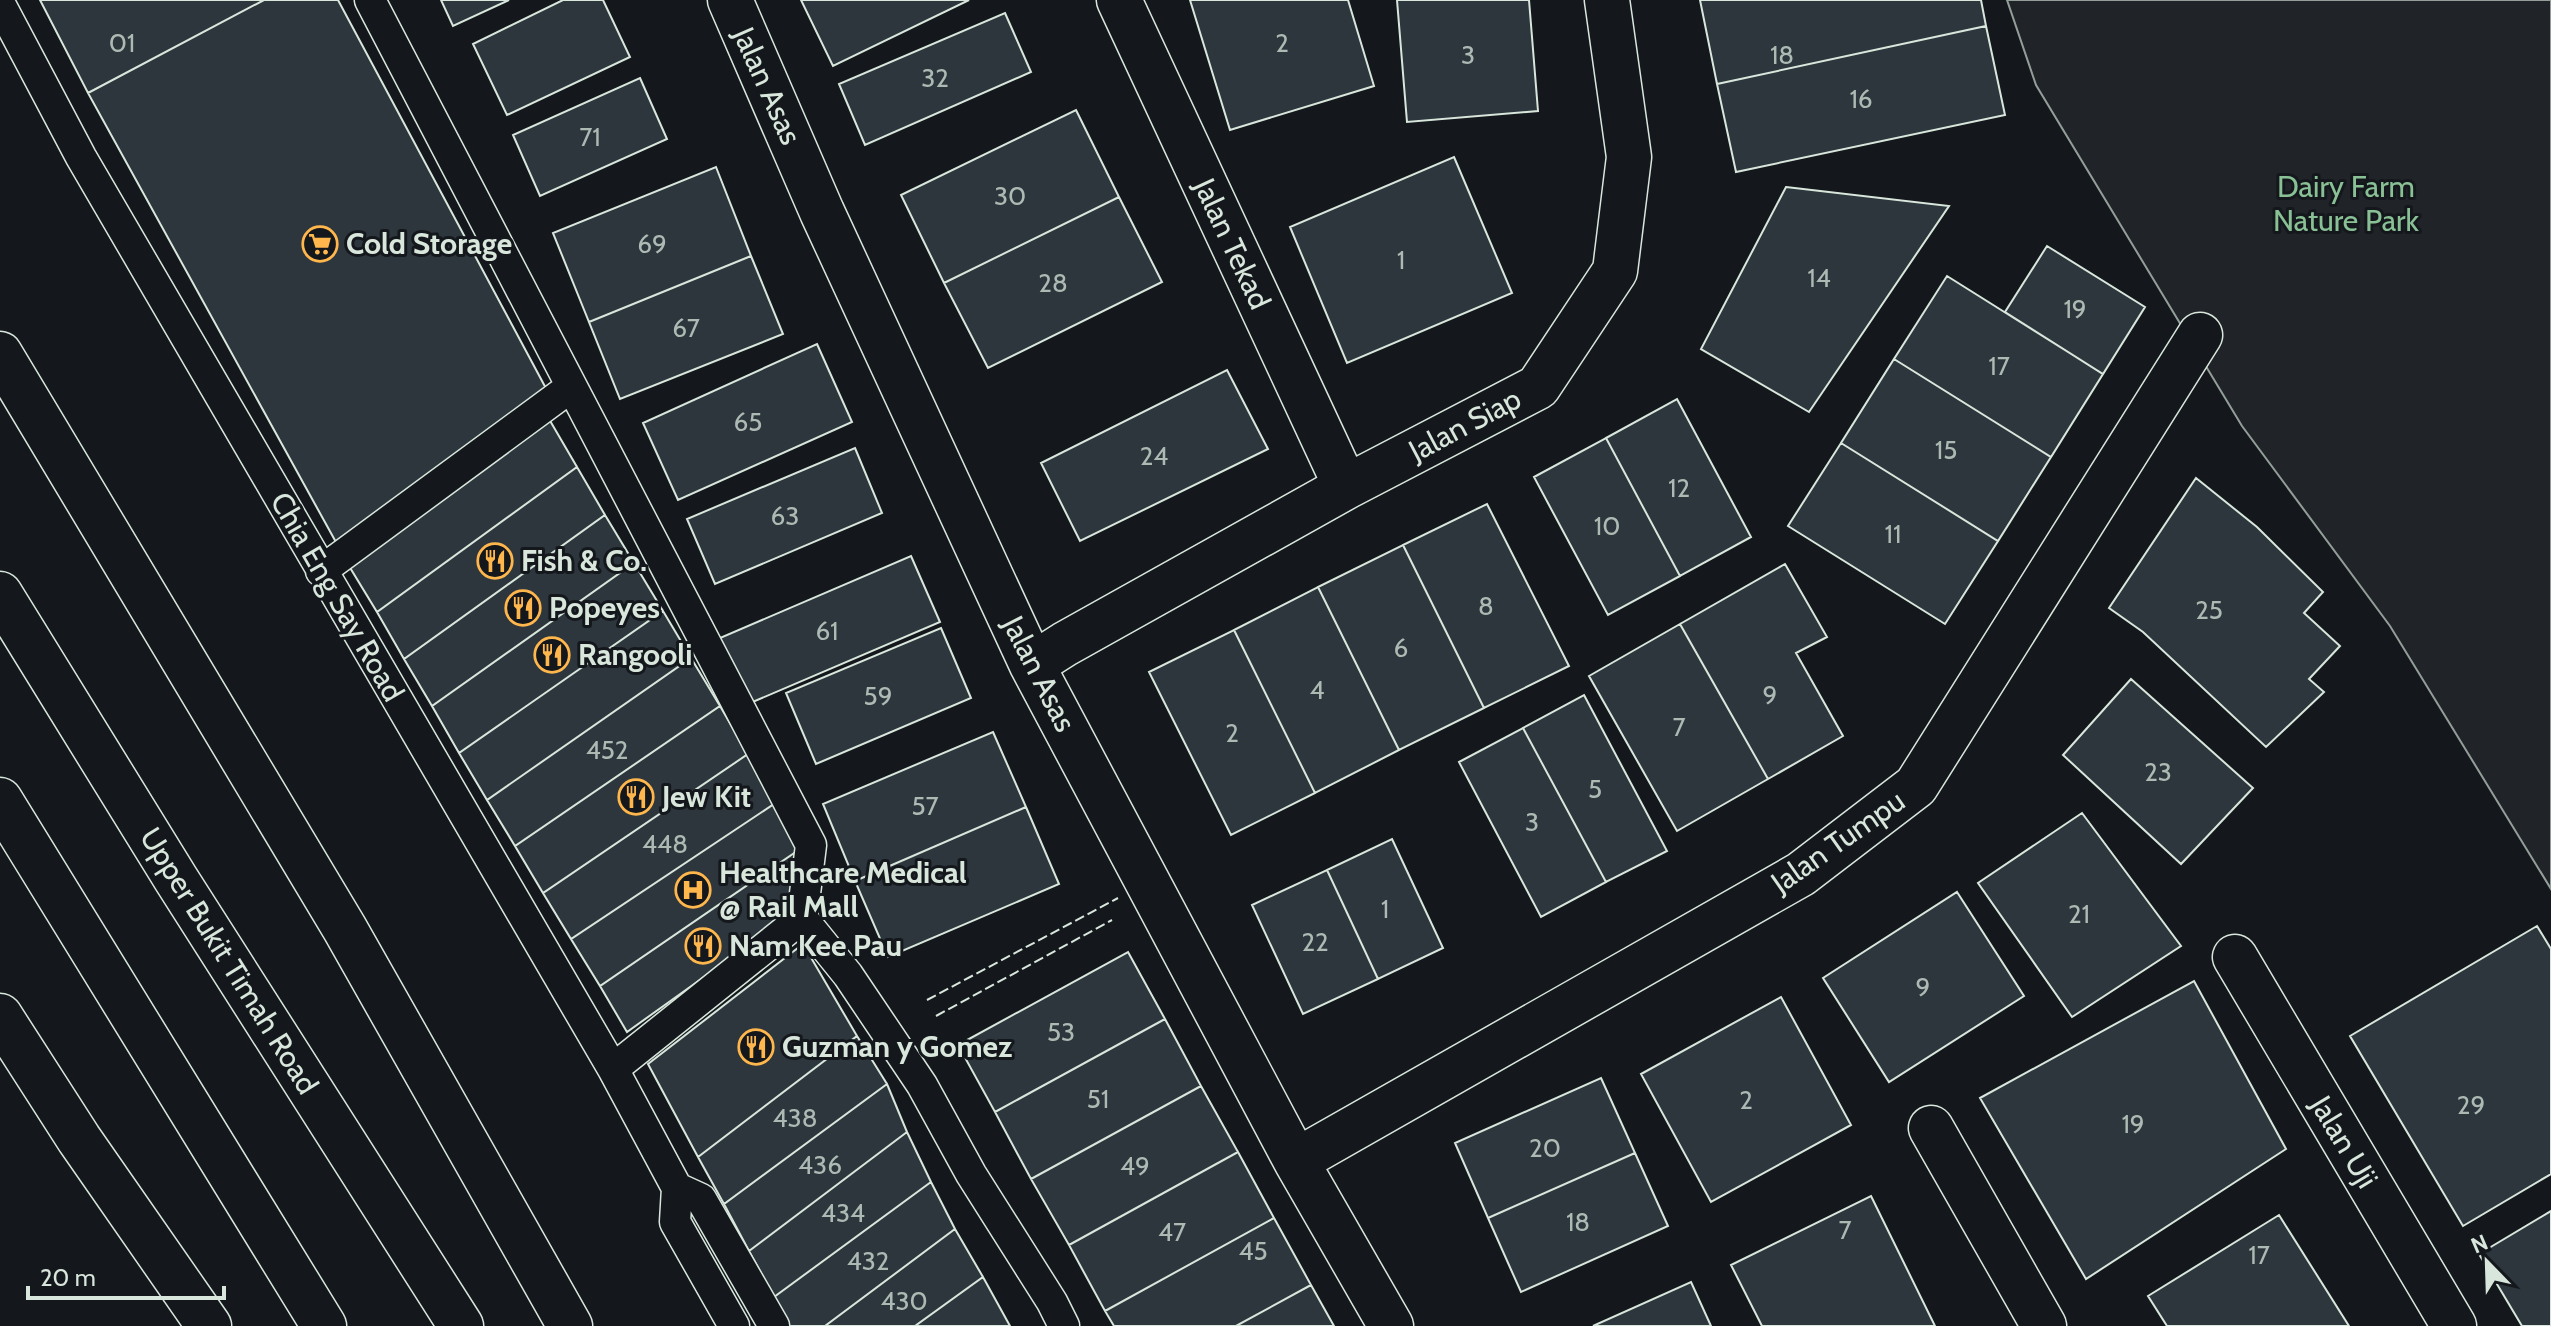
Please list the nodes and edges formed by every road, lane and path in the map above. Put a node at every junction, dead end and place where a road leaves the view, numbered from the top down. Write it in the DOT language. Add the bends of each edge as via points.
graph roads {
  1 [pos="370,0"];
  2 [pos="730,0"];
  3 [pos="1119,0"];
  4 [pos="1607,0"];
  5 [pos="0,4"];
  6 [pos="2200,335"];
  7 [pos="0,354"];
  8 [pos="571,387"];
  9 [pos="1346,487"];
  10 [pos="321,571"];
  11 [pos="0,594"];
  12 [pos="1032,665"];
  13 [pos="0,800"];
  14 [pos="802,918"];
  15 [pos="2235,957"];
  16 [pos="0,1016"];
  17 [pos="613,1069"];
  18 [pos="1931,1128"];
  19 [pos="1296,1161"];
  20 [pos="677,1188"];
  21 [pos="315,1312"];
  22 [pos="209,1326"];
  23 [pos="461,1326"];
  24 [pos="570,1326"];
  25 [pos="734,1326"];
  26 [pos="774,1326"];
  27 [pos="1064,1326"];
  28 [pos="1391,1326"];
  29 [pos="2044,1326"];
  30 [pos="2454,1326"];
  1 -- 8 [label="lane"];
  2 -- 12 [label="main road, Jalan Asas"];
  3 -- 9 [label="main road, Jalan Tekad"];
  4 -- 9 [label="main road, Jalan Siap" via="1629,157 1615,271 1538,387"];
  5 -- 10 [label="lane, Chia Eng Say Road" via="81,157"];
  6 -- 19 [label="main road, Jalan Tumpu" via="1916,786 1801,874"];
  7 -- 24 [label="main road" via="345,929"];
  8 -- 10 [label="lane"];
  8 -- 14 [label="lane" via="811,845"];
  9 -- 12 [label="main road, Jalan Siap"];
  10 -- 17 [label="lane, Chia Eng Say Road"];
  11 -- 23 [label="main road, Upper Bukit Timah Road"];
  12 -- 19 [label="main road, Jalan Asas"];
  13 -- 21 [label="main road"];
  14 -- 17 [label="lane"];
  14 -- 27 [label="lane" via="848,975 922,1085"];
  15 -- 30 [label="main road, Jalan Uji"];
  16 -- 22 [label="main road"];
  17 -- 20 [label="lane, Chia Eng Say Road"];
  18 -- 29 [label="main road"];
  19 -- 28 [label="main road, Jalan Asas"];
  20 -- 25 [label="lane, Chia Eng Say Road" via="675,1222"];
  20 -- 26 [label="lane, Chia Eng Say Road" via="701,1199"];
}
